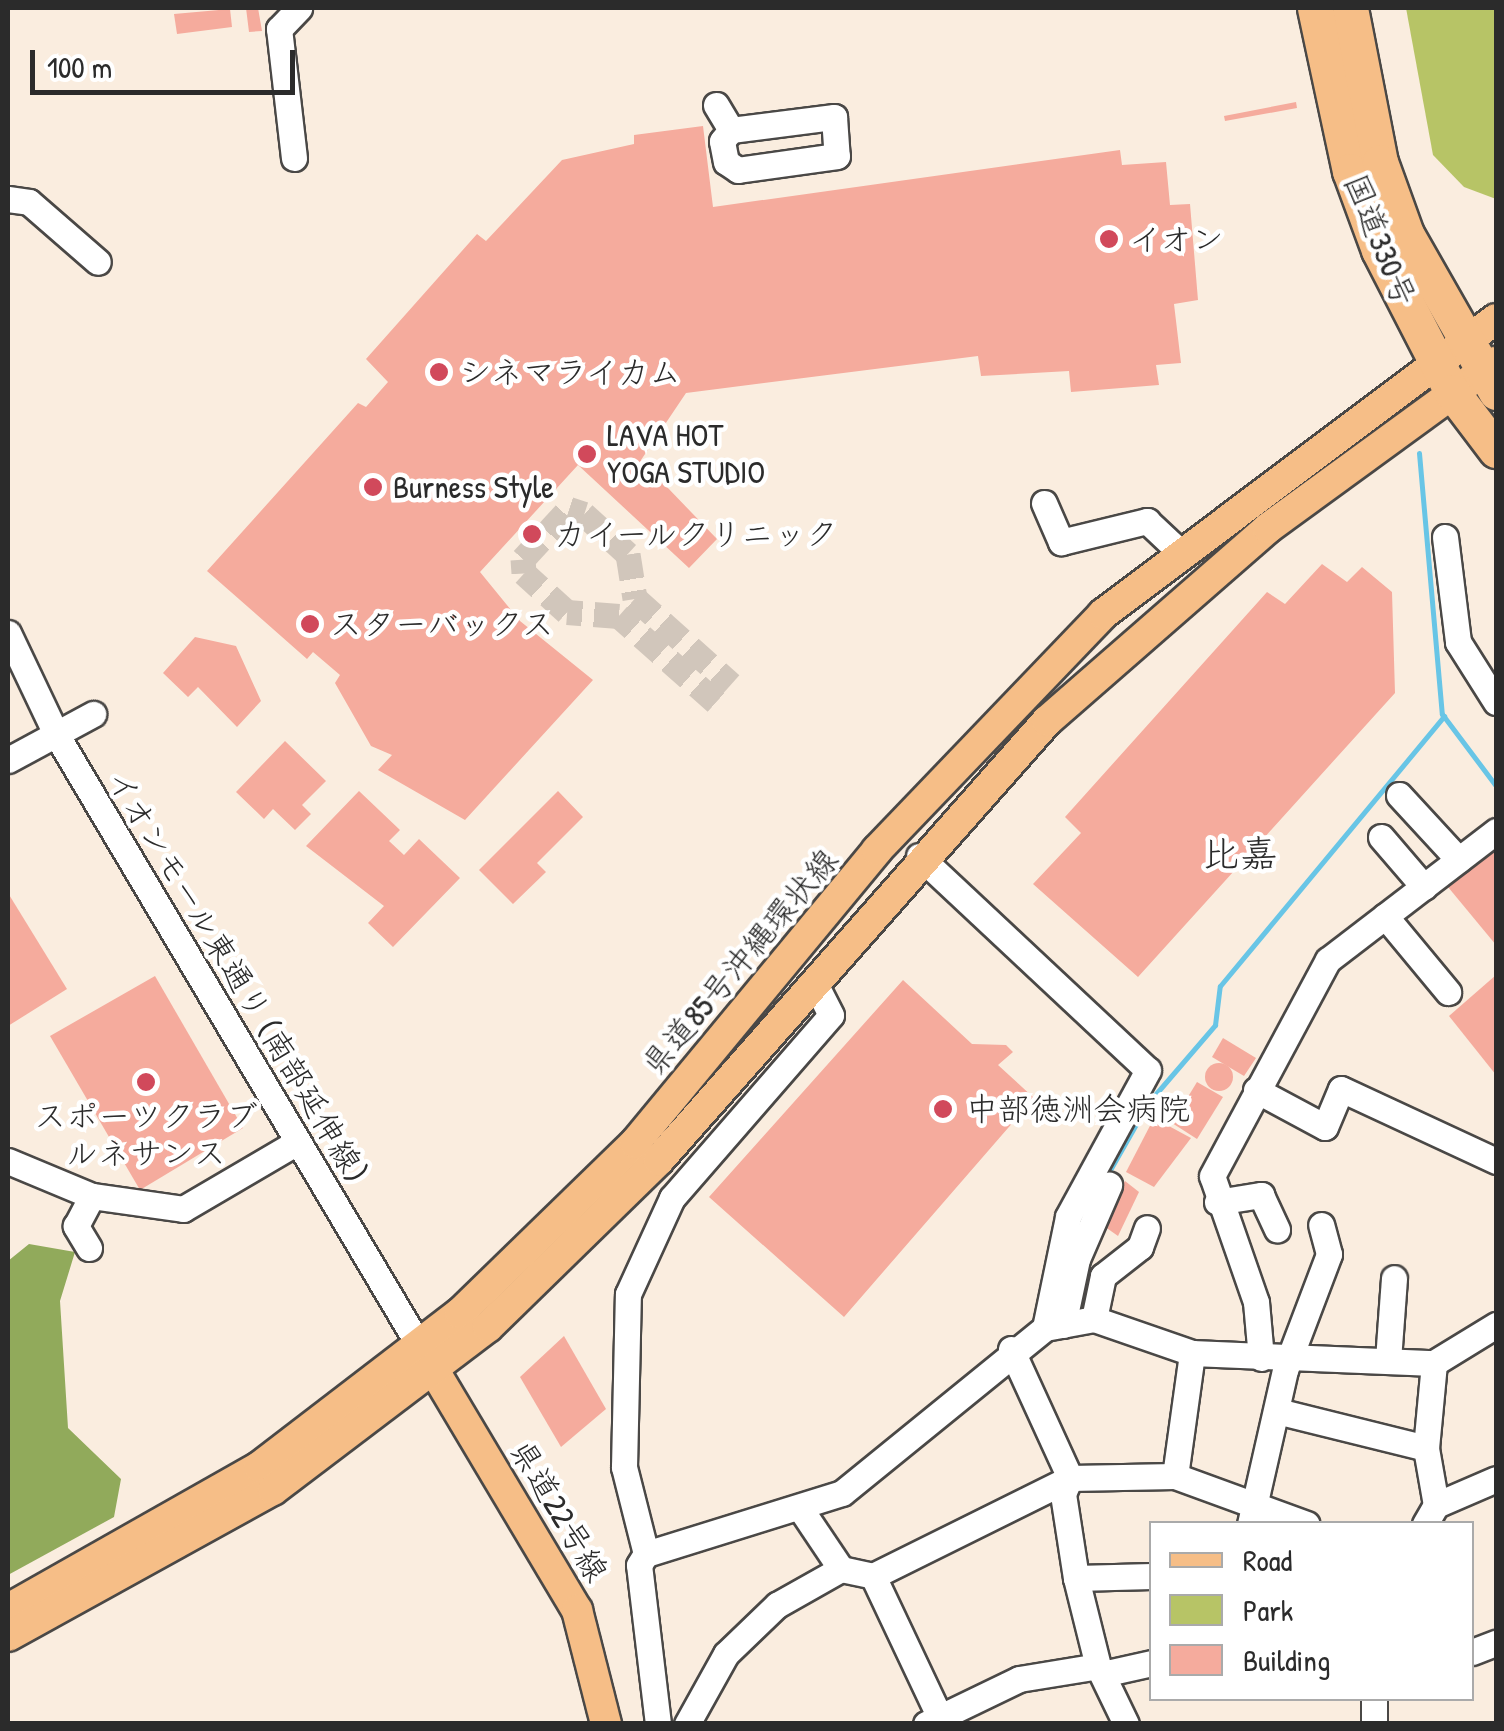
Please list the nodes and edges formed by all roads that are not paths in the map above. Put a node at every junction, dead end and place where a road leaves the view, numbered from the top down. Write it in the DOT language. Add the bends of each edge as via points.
graph roads {
  1 [pos="299,8"];
  2 [pos="1315,8"];
  3 [pos="1350,8"];
  4 [pos="716,105"];
  5 [pos="731,130"];
  6 [pos="294,158"];
  7 [pos="8,199"];
  8 [pos="98,262"];
  9 [pos="1496,319"];
  10 [pos="1448,351"];
  11 [pos="1492,375"];
  12 [pos="1452,392"];
  13 [pos="1496,450"];
  14 [pos="1044,503"];
  15 [pos="1445,537"];
  16 [pos="1179,551"];
  17 [pos="8,633"];
  18 [pos="1496,702"];
  19 [pos="93,714"];
  20 [pos="56,734"];
  21 [pos="8,760"];
  22 [pos="1399,795"];
  23 [pos="1496,830"];
  24 [pos="1382,838"];
  25 [pos="919,856"];
  26 [pos="1459,860"];
  27 [pos="1424,886"];
  28 [pos="1385,916"];
  29 [pos="814,981"];
  30 [pos="1448,992"];
  31 [pos="1256,1090"];
  32 [pos="297,1142"];
  33 [pos="8,1160"];
  34 [pos="1496,1161"];
  35 [pos="1110,1186"];
  36 [pos="92,1196"];
  37 [pos="1217,1202"];
  38 [pos="1321,1225"];
  39 [pos="1147,1228"];
  40 [pos="1277,1230"];
  41 [pos="90,1248"];
  42 [pos="1394,1278"];
  43 [pos="1094,1318"];
  44 [pos="1496,1325"];
  45 [pos="1054,1326"];
  46 [pos="1011,1348"];
  47 [pos="1192,1353"];
  48 [pos="1261,1358"];
  49 [pos="1295,1359"];
  50 [pos="427,1360"];
  51 [pos="1388,1360"];
  52 [pos="1434,1362"];
  53 [pos="366,1407"];
  54 [pos="1282,1412"];
  55 [pos="1426,1448"];
  56 [pos="1175,1476"];
  57 [pos="1070,1478"];
  58 [pos="1496,1479"];
  59 [pos="802,1510"];
  60 [pos="1430,1514"];
  61 [pos="1254,1515"];
  62 [pos="1289,1521"];
  63 [pos="646,1554"];
  64 [pos="841,1569"];
  65 [pos="873,1576"];
  66 [pos="1149,1576"];
  67 [pos="1076,1578"];
  68 [pos="8,1609"];
  69 [pos="8,1636"];
  70 [pos="1149,1664"];
  71 [pos="1103,1670"];
  72 [pos="936,1721"];
  73 [pos="606,1724"];
  74 [pos="658,1724"];
  75 [pos="687,1724"];
  76 [pos="1126,1724"];
  1 -- 6 [label="street" via="279,29"];
  2 -- 10 [label="highway, 国道330号" via="1350,172"];
  3 -- 10 [label="highway, 国道330号" via="1380,162"];
  4 -- 5 [label="street"];
  5 -- 5 [label="street" via="722,141 732,168 830,159 842,143 833,104"];
  7 -- 8 [label="street" via="29,202"];
  9 -- 10 [label="main road, 県道85号沖縄環状線"];
  10 -- 11 [label="highway, 国道330号"];
  10 -- 12 [label="highway, 国道330号"];
  10 -- 16 [label="main road, 県道85号沖縄環状線"];
  11 -- 12 [label="main road, 県道85号沖縄環状線"];
  12 -- 13 [label="highway, 国道330号"];
  12 -- 25 [label="main road, 県道85号沖縄環状線" via="1168,609"];
  14 -- 16 [label="street" via="1061,542 1147,520"];
  15 -- 18 [label="street" via="1458,642"];
  16 -- 50 [label="main road, 県道85号沖縄環状線" via="935,787 635,1143"];
  17 -- 20 [label="street, イオンモール東通り (南部延伸線)"];
  19 -- 20 [label="street"];
  20 -- 21 [label="street"];
  20 -- 32 [label="street, イオンモール東通り (南部延伸線)"];
  22 -- 26 [label="street"];
  23 -- 26 [label="street"];
  24 -- 27 [label="street"];
  25 -- 29 [label="main road, 県道85号沖縄環状線"];
  25 -- 45 [label="street" via="1148,1070 1068,1217"];
  26 -- 27 [label="street"];
  27 -- 28 [label="street"];
  28 -- 30 [label="street"];
  28 -- 31 [label="street" via="1328,960"];
  29 -- 50 [label="main road, 県道85号沖縄環状線" via="594,1228"];
  29 -- 63 [label="street" via="831,1015 672,1198 628,1294 624,1466"];
  31 -- 34 [label="street" via="1325,1127 1341,1089"];
  31 -- 37 [label="street" via="1212,1176"];
  32 -- 36 [label="street" via="182,1209"];
  32 -- 50 [label="street, イオンモール東通り (南部延伸線)"];
  33 -- 36 [label="street"];
  35 -- 45 [label="street"];
  36 -- 41 [label="street" via="76,1226"];
  37 -- 40 [label="street" via="1262,1195"];
  37 -- 48 [label="street" via="1256,1302"];
  38 -- 49 [label="street" via="1329,1254"];
  39 -- 43 [label="street" via="1140,1247 1103,1276"];
  42 -- 51 [label="street"];
  43 -- 45 [label="street"];
  43 -- 47 [label="street"];
  44 -- 52 [label="street"];
  45 -- 46 [label="street"];
  46 -- 57 [label="street"];
  46 -- 59 [label="street" via="916,1442"];
  47 -- 48 [label="street"];
  47 -- 56 [label="street"];
  48 -- 49 [label="street"];
  49 -- 51 [label="street"];
  49 -- 54 [label="street"];
  50 -- 53 [label="main road, 県道85号沖縄環状線"];
  50 -- 73 [label="main road, 県道22号線" via="577,1610"];
  51 -- 52 [label="street"];
  52 -- 55 [label="street"];
  53 -- 68 [label="main road, 県道85号沖縄環状線" via="153,1533"];
  53 -- 69 [label="main road, 県道85号沖縄環状線" via="204,1532"];
  54 -- 55 [label="street"];
  54 -- 61 [label="street"];
  55 -- 60 [label="street"];
  56 -- 57 [label="street"];
  56 -- 61 [label="street"];
  57 -- 65 [label="street"];
  57 -- 67 [label="street" via="1063,1494"];
  58 -- 60 [label="street"];
  59 -- 63 [label="street"];
  59 -- 64 [label="street"];
  61 -- 62 [label="street"];
  63 -- 74 [label="street" via="639,1565"];
  64 -- 65 [label="street"];
  64 -- 75 [label="street" via="744,1632"];
  65 -- 72 [label="street"];
  66 -- 67 [label="street"];
  67 -- 71 [label="street"];
  70 -- 71 [label="street"];
  71 -- 72 [label="street" via="1019,1679"];
  71 -- 76 [label="street"];
}
